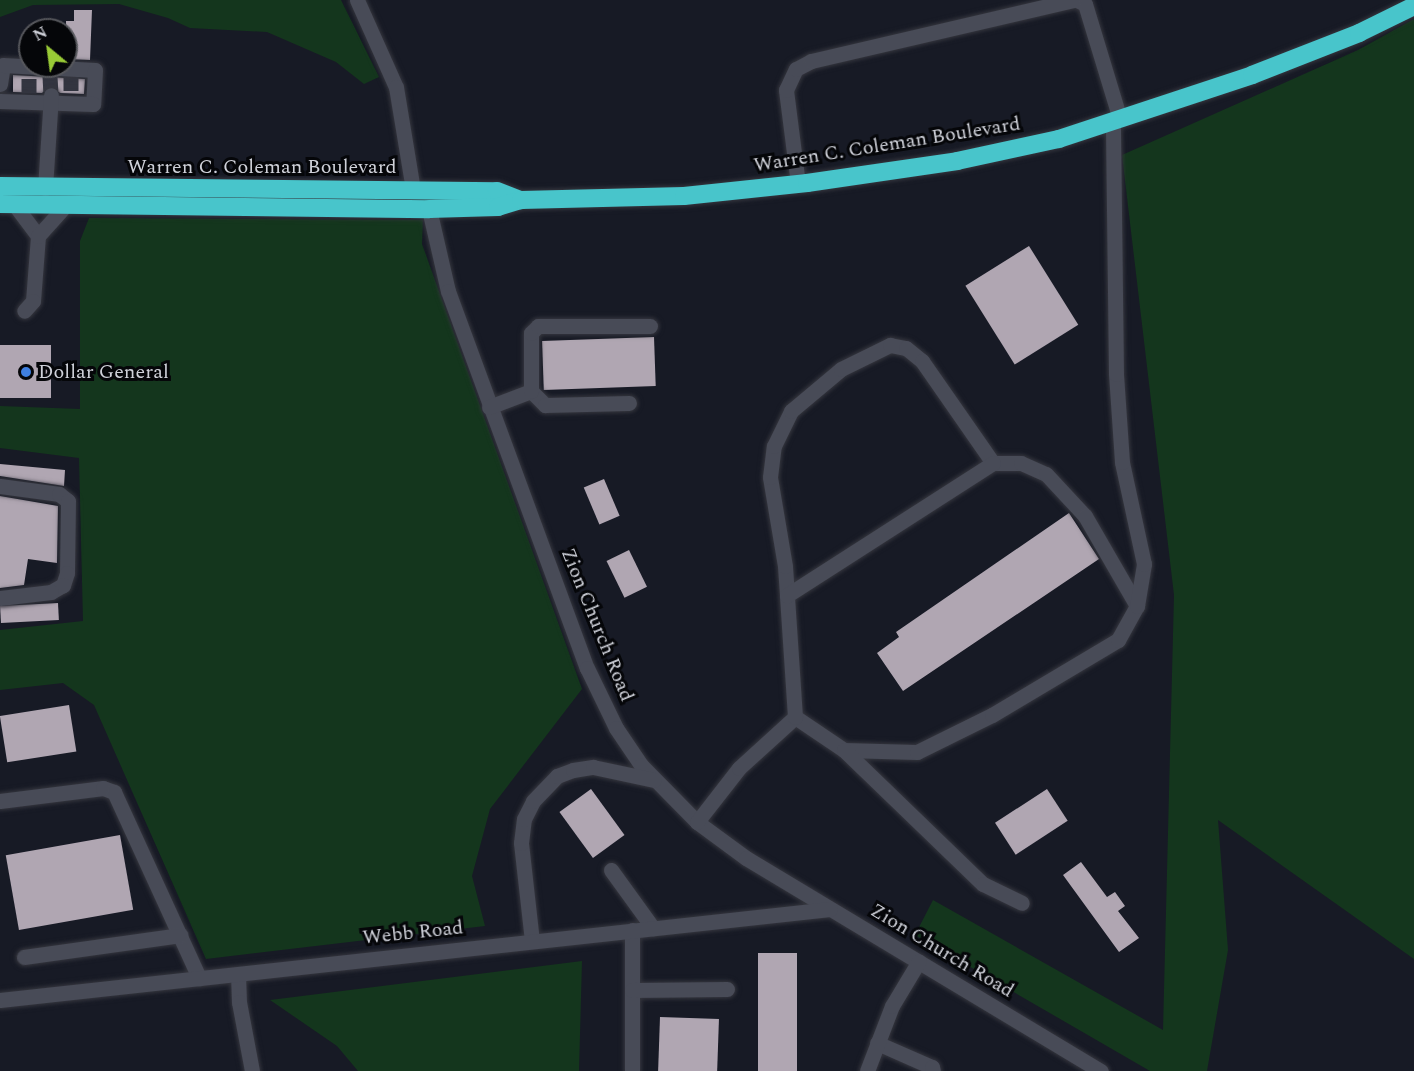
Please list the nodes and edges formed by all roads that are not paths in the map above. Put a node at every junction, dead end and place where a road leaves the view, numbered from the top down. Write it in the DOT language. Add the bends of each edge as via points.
graph roads {
  1 [pos="357,0"];
  2 [pos="1080,1"];
  3 [pos="1414,6"];
  4 [pos="18,68"];
  5 [pos="78,71"];
  6 [pos="0,82"];
  7 [pos="50,98"];
  8 [pos="0,101"];
  9 [pos="1117,121"];
  10 [pos="798,184"];
  11 [pos="0,186"];
  12 [pos="45,188"];
  13 [pos="413,190"];
  14 [pos="522,200"];
  15 [pos="7,204"];
  16 [pos="66,206"];
  17 [pos="429,209"];
  18 [pos="38,236"];
  19 [pos="24,311"];
  20 [pos="650,326"];
  21 [pos="531,391"];
  22 [pos="629,403"];
  23 [pos="489,406"];
  24 [pos="993,463"];
  25 [pos="0,486"];
  26 [pos="787,595"];
  27 [pos="0,598"];
  28 [pos="1137,606"];
  29 [pos="795,717"];
  30 [pos="844,750"];
  31 [pos="654,780"];
  32 [pos="0,801"];
  33 [pos="698,822"];
  34 [pos="611,870"];
  35 [pos="1022,903"];
  36 [pos="830,909"];
  37 [pos="653,928"];
  38 [pos="632,930"];
  39 [pos="180,935"];
  40 [pos="532,941"];
  41 [pos="24,957"];
  42 [pos="919,960"];
  43 [pos="238,974"];
  44 [pos="199,978"];
  45 [pos="728,989"];
  46 [pos="632,990"];
  47 [pos="0,1000"];
  48 [pos="877,1043"];
  49 [pos="1079,1065"];
  50 [pos="252,1071"];
  51 [pos="632,1071"];
  52 [pos="867,1071"];
  53 [pos="933,1071"];
  54 [pos="1101,1071"];
  1 -- 13 [label="street" via="396,87"];
  2 -- 9 [label="street"];
  2 -- 10 [label="street" via="811,61 796,69 786,90"];
  3 -- 9 [label="highway, Warren C. Coleman Boulevard" via="1359,33 1252,75"];
  4 -- 6 [label="street" via="3,65"];
  5 -- 7 [label="street" via="95,70 93,105"];
  7 -- 8 [label="street"];
  7 -- 12 [label="street"];
  9 -- 10 [label="highway, Warren C. Coleman Boulevard" via="989,155"];
  9 -- 28 [label="street" via="1111,167 1116,374 1122,462 1144,564"];
  10 -- 14 [label="highway, Warren C. Coleman Boulevard" via="684,196"];
  11 -- 12 [label="highway, Warren C. Coleman Boulevard"];
  12 -- 13 [label="highway, Warren C. Coleman Boulevard"];
  13 -- 14 [label="highway, Warren C. Coleman Boulevard" via="497,191"];
  14 -- 17 [label="highway, Warren C. Coleman Boulevard" via="498,207"];
  15 -- 16 [label="highway, Warren C. Coleman Boulevard"];
  15 -- 18 [label="street"];
  16 -- 17 [label="highway, Warren C. Coleman Boulevard"];
  16 -- 18 [label="street"];
  17 -- 23 [label="street, Zion Church Road" via="448,291"];
  18 -- 19 [label="street" via="33,301"];
  20 -- 21 [label="street" via="538,326 531,333"];
  21 -- 22 [label="street" via="545,405"];
  21 -- 23 [label="street"];
  23 -- 31 [label="street, Zion Church Road" via="587,668 616,728"];
  24 -- 26 [label="street"];
  24 -- 26 [label="street" via="922,361 906,348 890,345 841,369 791,411 774,446 770,477"];
  24 -- 28 [label="street" via="1021,463 1046,474 1085,516"];
  25 -- 27 [label="street" via="58,494 68,501 67,573 63,585 51,592"];
  26 -- 29 [label="street"];
  28 -- 30 [label="street" via="1118,640 981,720 917,752"];
  29 -- 30 [label="street"];
  29 -- 33 [label="street" via="739,768"];
  30 -- 35 [label="street" via="983,884"];
  31 -- 33 [label="street, Zion Church Road"];
  31 -- 40 [label="street" via="593,767 573,770 556,776 533,801 524,819 521,843"];
  32 -- 39 [label="street" via="103,788 114,792"];
  33 -- 36 [label="street, Zion Church Road" via="746,858"];
  34 -- 37 [label="street"];
  36 -- 37 [label="street, Webb Road"];
  36 -- 42 [label="street, Zion Church Road"];
  37 -- 38 [label="street, Webb Road"];
  38 -- 40 [label="street, Webb Road"];
  38 -- 46 [label="street"];
  39 -- 41 [label="street"];
  39 -- 44 [label="street"];
  40 -- 43 [label="street, Webb Road"];
  42 -- 48 [label="street" via="892,1006"];
  42 -- 49 [label="street, Zion Church Road"];
  43 -- 44 [label="street, Webb Road"];
  43 -- 50 [label="street" via="239,1002"];
  44 -- 47 [label="street, Webb Road"];
  45 -- 46 [label="street"];
  46 -- 51 [label="street"];
  48 -- 52 [label="street"];
  48 -- 53 [label="street" via="932,1067"];
  49 -- 54 [label="street, Zion Church Road"];
}
